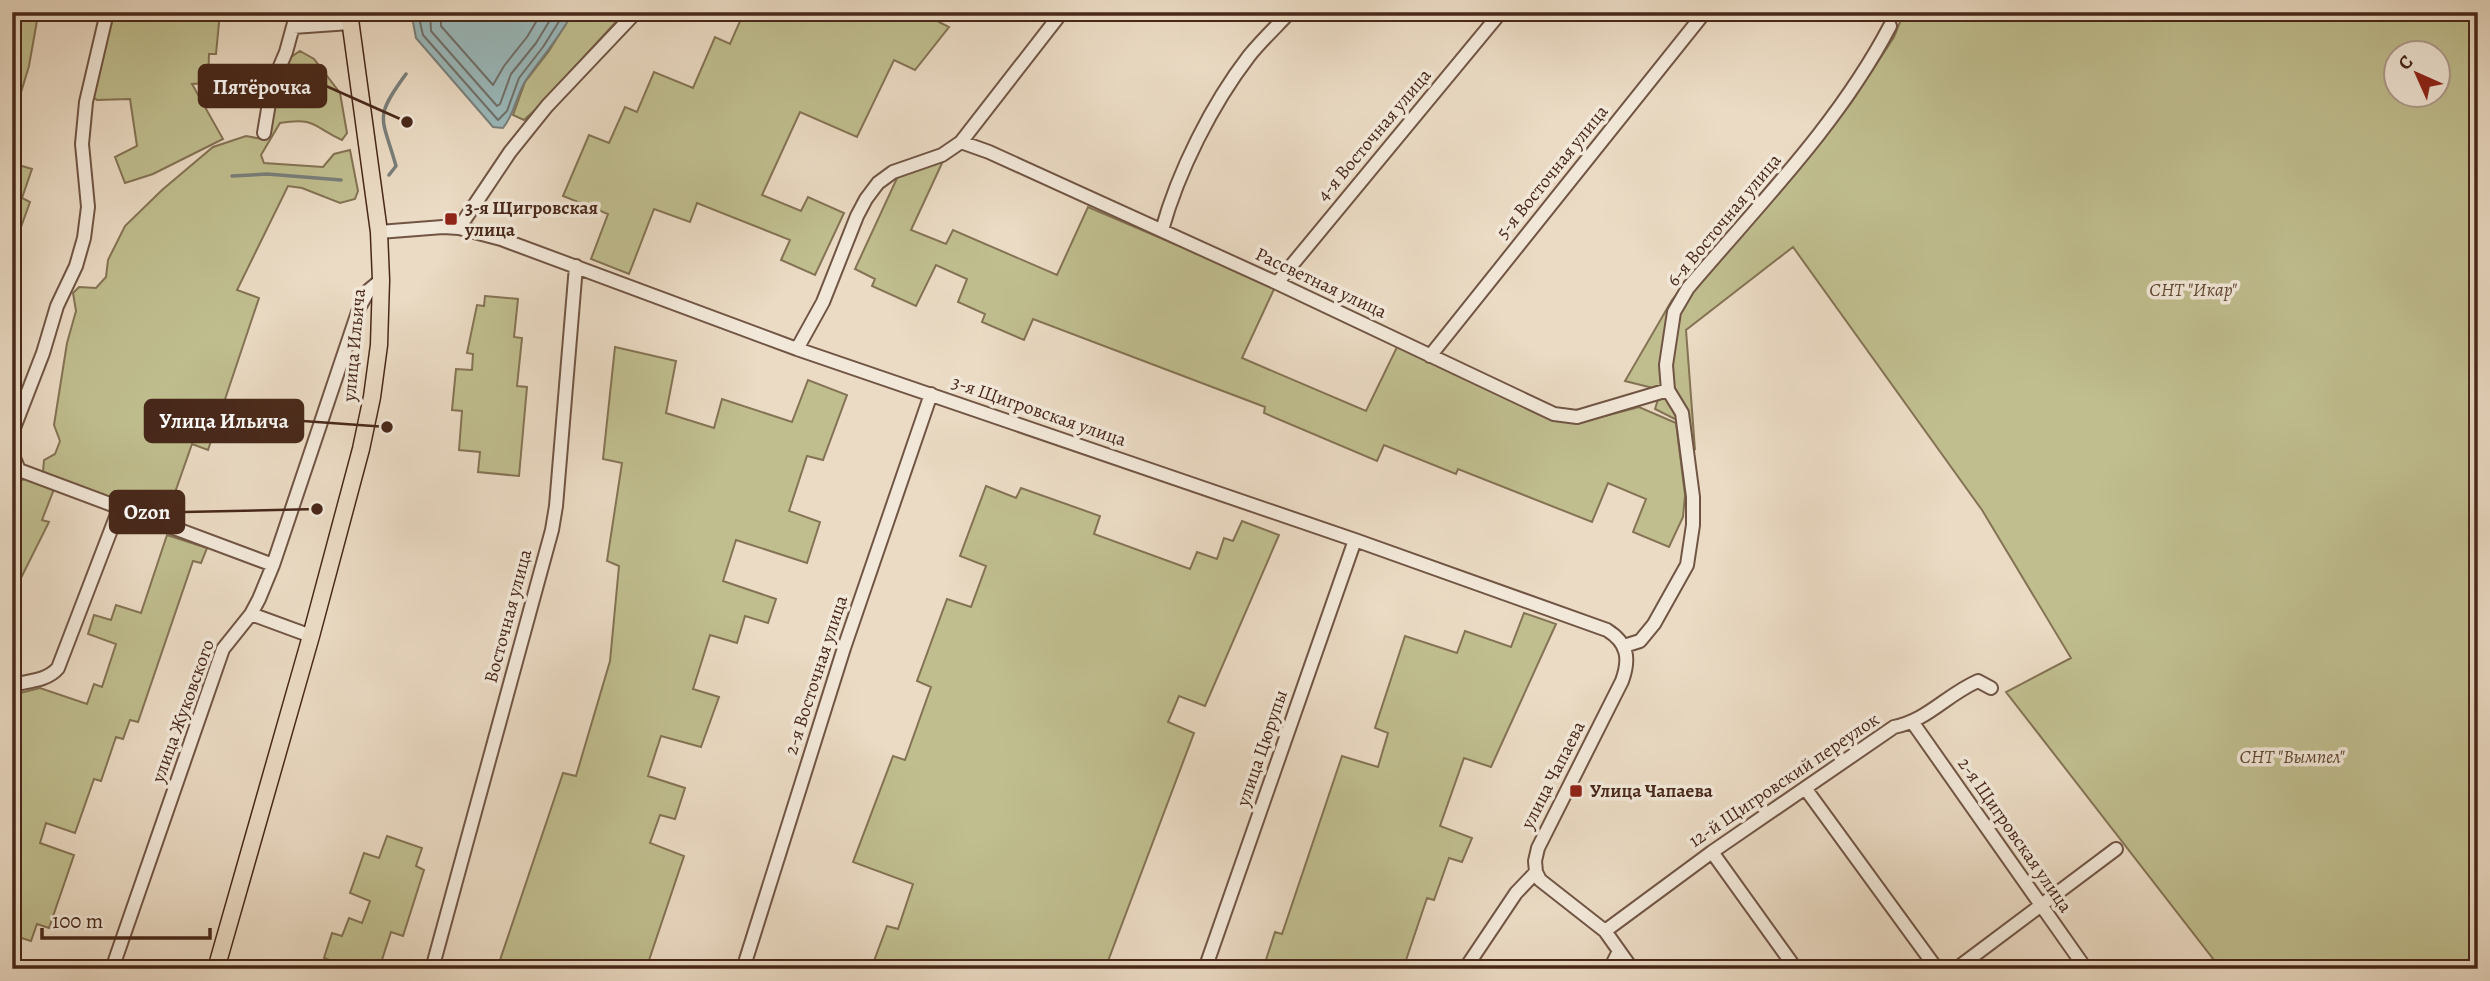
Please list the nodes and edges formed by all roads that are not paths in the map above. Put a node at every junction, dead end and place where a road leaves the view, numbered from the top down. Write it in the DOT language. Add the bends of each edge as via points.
graph roads {
  1 [pos="105,12"];
  2 [pos="297,12"];
  3 [pos="636,12"];
  4 [pos="1062,12"];
  5 [pos="1290,12"];
  6 [pos="1500,12"];
  7 [pos="1705,12"];
  8 [pos="349,18"];
  9 [pos="1891,26"];
  10 [pos="293,27"];
  11 [pos="264,133"];
  12 [pos="961,142"];
  13 [pos="459,228"];
  14 [pos="1162,230"];
  15 [pos="379,232"];
  16 [pos="576,266"];
  17 [pos="381,280"];
  18 [pos="1277,283"];
  19 [pos="797,349"];
  20 [pos="1430,356"];
  21 [pos="1668,390"];
  22 [pos="931,394"];
  23 [pos="12,433"];
  24 [pos="12,444"];
  25 [pos="16,476"];
  26 [pos="119,509"];
  27 [pos="1355,540"];
  28 [pos="272,565"];
  29 [pos="251,614"];
  30 [pos="311,636"];
  31 [pos="1624,646"];
  32 [pos="12,685"];
  33 [pos="1991,688"];
  34 [pos="1913,723"];
  35 [pos="1804,788"];
  36 [pos="2116,849"];
  37 [pos="1712,852"];
  38 [pos="1536,872"];
  39 [pos="2041,907"];
  40 [pos="1605,931"];
  41 [pos="1619,951"];
  42 [pos="112,969"];
  43 [pos="216,969"];
  44 [pos="432,969"];
  45 [pos="743,969"];
  46 [pos="1205,969"];
  47 [pos="1465,969"];
  48 [pos="1610,969"];
  49 [pos="1632,969"];
  50 [pos="1796,969"];
  51 [pos="1937,969"];
  52 [pos="1956,969"];
  53 [pos="2086,969"];
  1 -- 23 [label="street" via="82,144 88,207 84,238"];
  2 -- 10 [label="street"];
  3 -- 13 [label="street" via="540,115"];
  4 -- 12 [label="street"];
  5 -- 14 [label="street" via="1250,54 1219,98 1171,199"];
  6 -- 18 [label="street, 4-я Восточная улица"];
  7 -- 20 [label="street, 5-я Восточная улица"];
  8 -- 10 [label="street"];
  8 -- 15 [label="main road, улица Ильича"];
  9 -- 21 [label="street, 6-я Восточная улица" via="1870,64 1812,144 1688,288 1674,312 1666,365"];
  10 -- 11 [label="street" via="272,85"];
  12 -- 14 [label="street, Рассветная улица"];
  12 -- 19 [label="street" via="877,183"];
  13 -- 15 [label="street"];
  13 -- 16 [label="street, 3-я Щигровская улица"];
  14 -- 18 [label="street, Рассветная улица"];
  15 -- 17 [label="main road, улица Ильича"];
  16 -- 19 [label="street, 3-я Щигровская улица"];
  16 -- 44 [label="street, Восточная улица" via="552,530"];
  17 -- 28 [label="street, улица Жуковского" via="360,306"];
  17 -- 30 [label="main road, улица Ильича" via="372,397"];
  18 -- 20 [label="street, Рассветная улица"];
  19 -- 22 [label="street, 3-я Щигровская улица"];
  20 -- 21 [label="street, Рассветная улица" via="1554,414 1577,417"];
  21 -- 31 [label="street, 6-я Восточная улица" via="1682,413 1693,497 1687,565 1654,624 1640,641"];
  22 -- 27 [label="street, 3-я Щигровская улица"];
  22 -- 45 [label="street, 2-я Восточная улица" via="844,648"];
  24 -- 25 [label="street"];
  25 -- 26 [label="street"];
  26 -- 28 [label="street"];
  26 -- 32 [label="street" via="58,668 52,675"];
  27 -- 31 [label="street, 3-я Щигровская улица" via="1607,630"];
  27 -- 46 [label="street, улица Цюрупы"];
  28 -- 29 [label="street, улица Жуковского"];
  29 -- 30 [label="street"];
  29 -- 42 [label="street, улица Жуковского" via="223,649"];
  30 -- 43 [label="main road, улица Ильича"];
  31 -- 38 [label="street, улица Чапаева" via="1627,661 1622,681 1538,848"];
  33 -- 34 [label="street, 12-й Щигровский переулок" via="1978,681 1962,688"];
  34 -- 35 [label="street, 12-й Щигровский переулок" via="1894,727"];
  34 -- 39 [label="street, 2-я Щигровская улица"];
  35 -- 37 [label="street, 12-й Щигровский переулок"];
  35 -- 51 [label="street"];
  36 -- 39 [label="street"];
  37 -- 40 [label="street, 12-й Щигровский переулок"];
  37 -- 50 [label="street"];
  38 -- 40 [label="street" via="1551,890"];
  38 -- 47 [label="street" via="1516,893"];
  39 -- 52 [label="street"];
  39 -- 53 [label="street, 2-я Щигровская улица"];
  40 -- 41 [label="street"];
  41 -- 48 [label="street"];
  41 -- 49 [label="street"];
}
